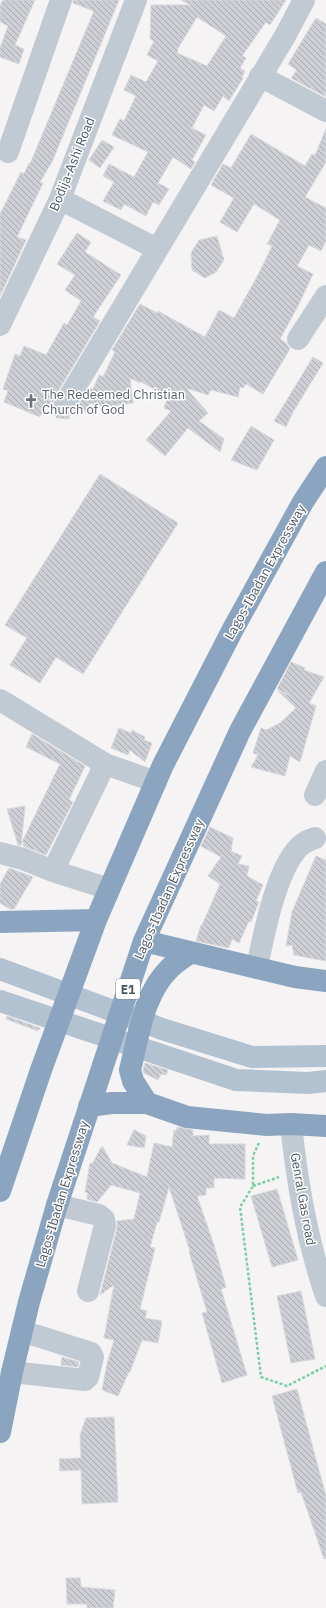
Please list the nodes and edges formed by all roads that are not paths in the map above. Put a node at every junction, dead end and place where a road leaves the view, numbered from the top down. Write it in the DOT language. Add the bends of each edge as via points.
graph roads {
  1 [pos="61,0"];
  2 [pos="136,0"];
  3 [pos="304,0"];
  4 [pos="260,76"];
  5 [pos="326,111"];
  6 [pos="3,156"];
  7 [pos="60,199"];
  8 [pos="157,249"];
  9 [pos="326,296"];
  10 [pos="0,324"];
  11 [pos="298,338"];
  12 [pos="65,404"];
  13 [pos="326,467"];
  14 [pos="326,572"];
  15 [pos="0,700"];
  16 [pos="105,764"];
  17 [pos="326,771"];
  18 [pos="156,782"];
  19 [pos="314,795"];
  20 [pos="315,838"];
  21 [pos="0,853"];
  22 [pos="53,871"];
  23 [pos="110,889"];
  24 [pos="96,920"];
  25 [pos="0,922"];
  26 [pos="144,942"];
  27 [pos="190,952"];
  28 [pos="257,968"];
  29 [pos="1,969"];
  30 [pos="326,981"];
  31 [pos="9,1005"];
  32 [pos="326,1056"];
  33 [pos="326,1081"];
  34 [pos="147,1103"];
  35 [pos="89,1106"];
  36 [pos="291,1124"];
  37 [pos="326,1126"];
  38 [pos="0,1190"];
  39 [pos="57,1205"];
  40 [pos="88,1291"];
  41 [pos="326,1296"];
  42 [pos="22,1331"];
  43 [pos="63,1344"];
  44 [pos="12,1372"];
  45 [pos="57,1376"];
  46 [pos="0,1432"];
  1 -- 6 [label="street"];
  2 -- 7 [label="street, Bodija-Ashi Road"];
  3 -- 4 [label="street"];
  4 -- 5 [label="street"];
  4 -- 8 [label="street"];
  7 -- 8 [label="street"];
  7 -- 10 [label="street, Bodija-Ashi Road"];
  8 -- 12 [label="street"];
  9 -- 11 [label="street"];
  13 -- 18 [label="highway, Lagos-Ibadan Expressway" via="303,502 233,629"];
  14 -- 26 [label="highway, Lagos-Ibadan Expressway / E1" via="240,731"];
  15 -- 16 [label="street"];
  16 -- 18 [label="street"];
  16 -- 22 [label="street"];
  17 -- 19 [label="street"];
  18 -- 23 [label="highway, Lagos-Ibadan Expressway"];
  20 -- 28 [label="street" via="300,846 284,870 266,922"];
  21 -- 22 [label="street"];
  22 -- 23 [label="street"];
  23 -- 24 [label="highway, Lagos-Ibadan Expressway"];
  24 -- 25 [label="highway"];
  24 -- 38 [label="highway, Lagos-Ibadan Expressway"];
  26 -- 27 [label="highway"];
  26 -- 35 [label="highway, Lagos-Ibadan Expressway / E1"];
  27 -- 28 [label="highway"];
  27 -- 34 [label="highway" via="162,977 148,1001 130,1070 133,1081"];
  28 -- 30 [label="highway" via="295,978"];
  29 -- 32 [label="main road" via="162,1029 252,1057"];
  31 -- 33 [label="main road" via="236,1080 308,1083"];
  34 -- 35 [label="highway"];
  34 -- 36 [label="highway" via="187,1117 267,1125"];
  35 -- 39 [label="highway, Lagos-Ibadan Expressway / E1"];
  36 -- 37 [label="highway"];
  36 -- 41 [label="street, Genral Gas road" via="296,1172 317,1269"];
  39 -- 40 [label="street" via="99,1215 104,1219 105,1225"];
  39 -- 42 [label="highway, Lagos-Ibadan Expressway / E1"];
  42 -- 43 [label="street"];
  42 -- 44 [label="highway, Lagos-Ibadan Expressway / E1"];
  43 -- 45 [label="street"];
  43 -- 45 [label="street" via="91,1353 92,1357 85,1380"];
  44 -- 45 [label="street"];
  44 -- 46 [label="highway, Lagos-Ibadan Expressway / E1"];
}
